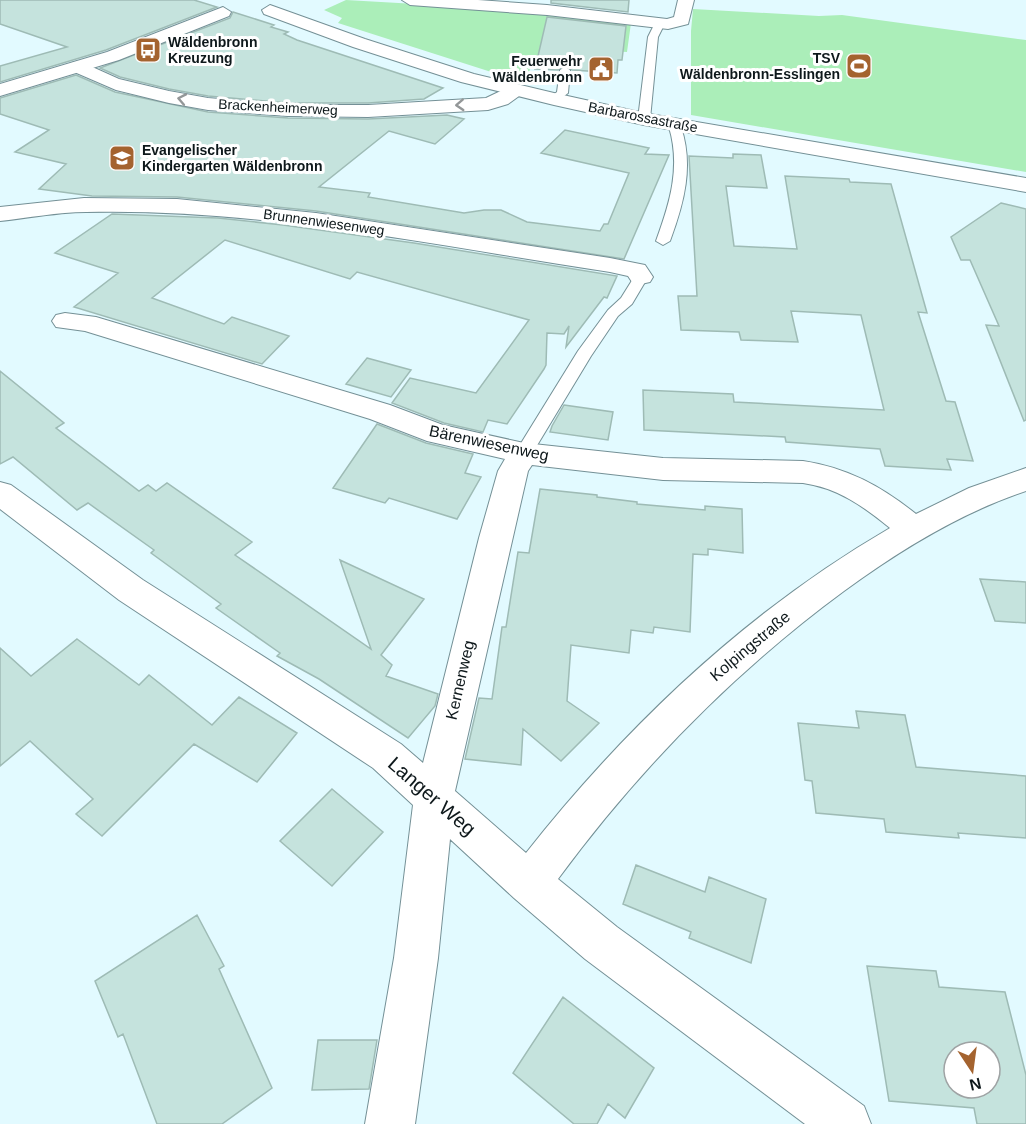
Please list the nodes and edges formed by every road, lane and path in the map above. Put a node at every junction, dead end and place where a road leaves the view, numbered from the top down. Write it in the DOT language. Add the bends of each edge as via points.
graph roads {
  1 [pos="410,0"];
  2 [pos="686,0"];
  3 [pos="498,3"];
  4 [pos="248,8"];
  5 [pos="660,23"];
  6 [pos="79,68"];
  7 [pos="565,70"];
  8 [pos="0,90"];
  9 [pos="516,91"];
  10 [pos="554,99"];
  11 [pos="644,118"];
  12 [pos="677,124"];
  13 [pos="1026,185"];
  14 [pos="0,214"];
  15 [pos="663,241"];
  16 [pos="641,276"];
  17 [pos="64,321"];
  18 [pos="524,453"];
  19 [pos="1026,479"];
  20 [pos="0,493"];
  21 [pos="913,529"];
  22 [pos="434,797"];
  23 [pos="529,883"];
  24 [pos="390,1124"];
  25 [pos="846,1124"];
  1 -- 3 [label="street"];
  2 -- 5 [label="street" via="679,22"];
  3 -- 5 [label="street"];
  4 -- 6 [label="street"];
  4 -- 9 [label="street, Barbarossastraße"];
  5 -- 11 [label="lane" via="653,37"];
  6 -- 8 [label="street"];
  9 -- 6 [label="street, Brackenheimerweg, one-way" via="488,104 313,111 220,105 150,93 107,83"];
  7 -- 10 [label="lane" via="562,93"];
  9 -- 10 [label="street, Barbarossastraße"];
  10 -- 11 [label="street, Barbarossastraße"];
  11 -- 12 [label="street, Barbarossastraße"];
  12 -- 13 [label="street, Barbarossastraße"];
  12 -- 15 [label="lane" via="679,188"];
  14 -- 16 [label="street, Brunnenwiesenweg" via="115,204 281,216 620,266 636,270"];
  16 -- 18 [label="lane, Kernenweg" via="627,301 613,313 584,355"];
  17 -- 18 [label="street, Bärenwiesenweg" via="87,323 380,412 437,434"];
  18 -- 21 [label="street, Bärenwiesenweg" via="630,467 823,475 866,492"];
  18 -- 22 [label="street, Kernenweg" via="513,471 495,538"];
  19 -- 21 [label="street, Kolpingstraße"];
  20 -- 22 [label="street, Langer Weg" via="130,590 373,746"];
  21 -- 23 [label="street, Kolpingstraße" via="818,591 730,661 587,807"];
  22 -- 23 [label="street, Langer Weg"];
  22 -- 24 [label="street, Kernenweg" via="416,958"];
  23 -- 25 [label="street, Langer Weg" via="601,943"];
}
